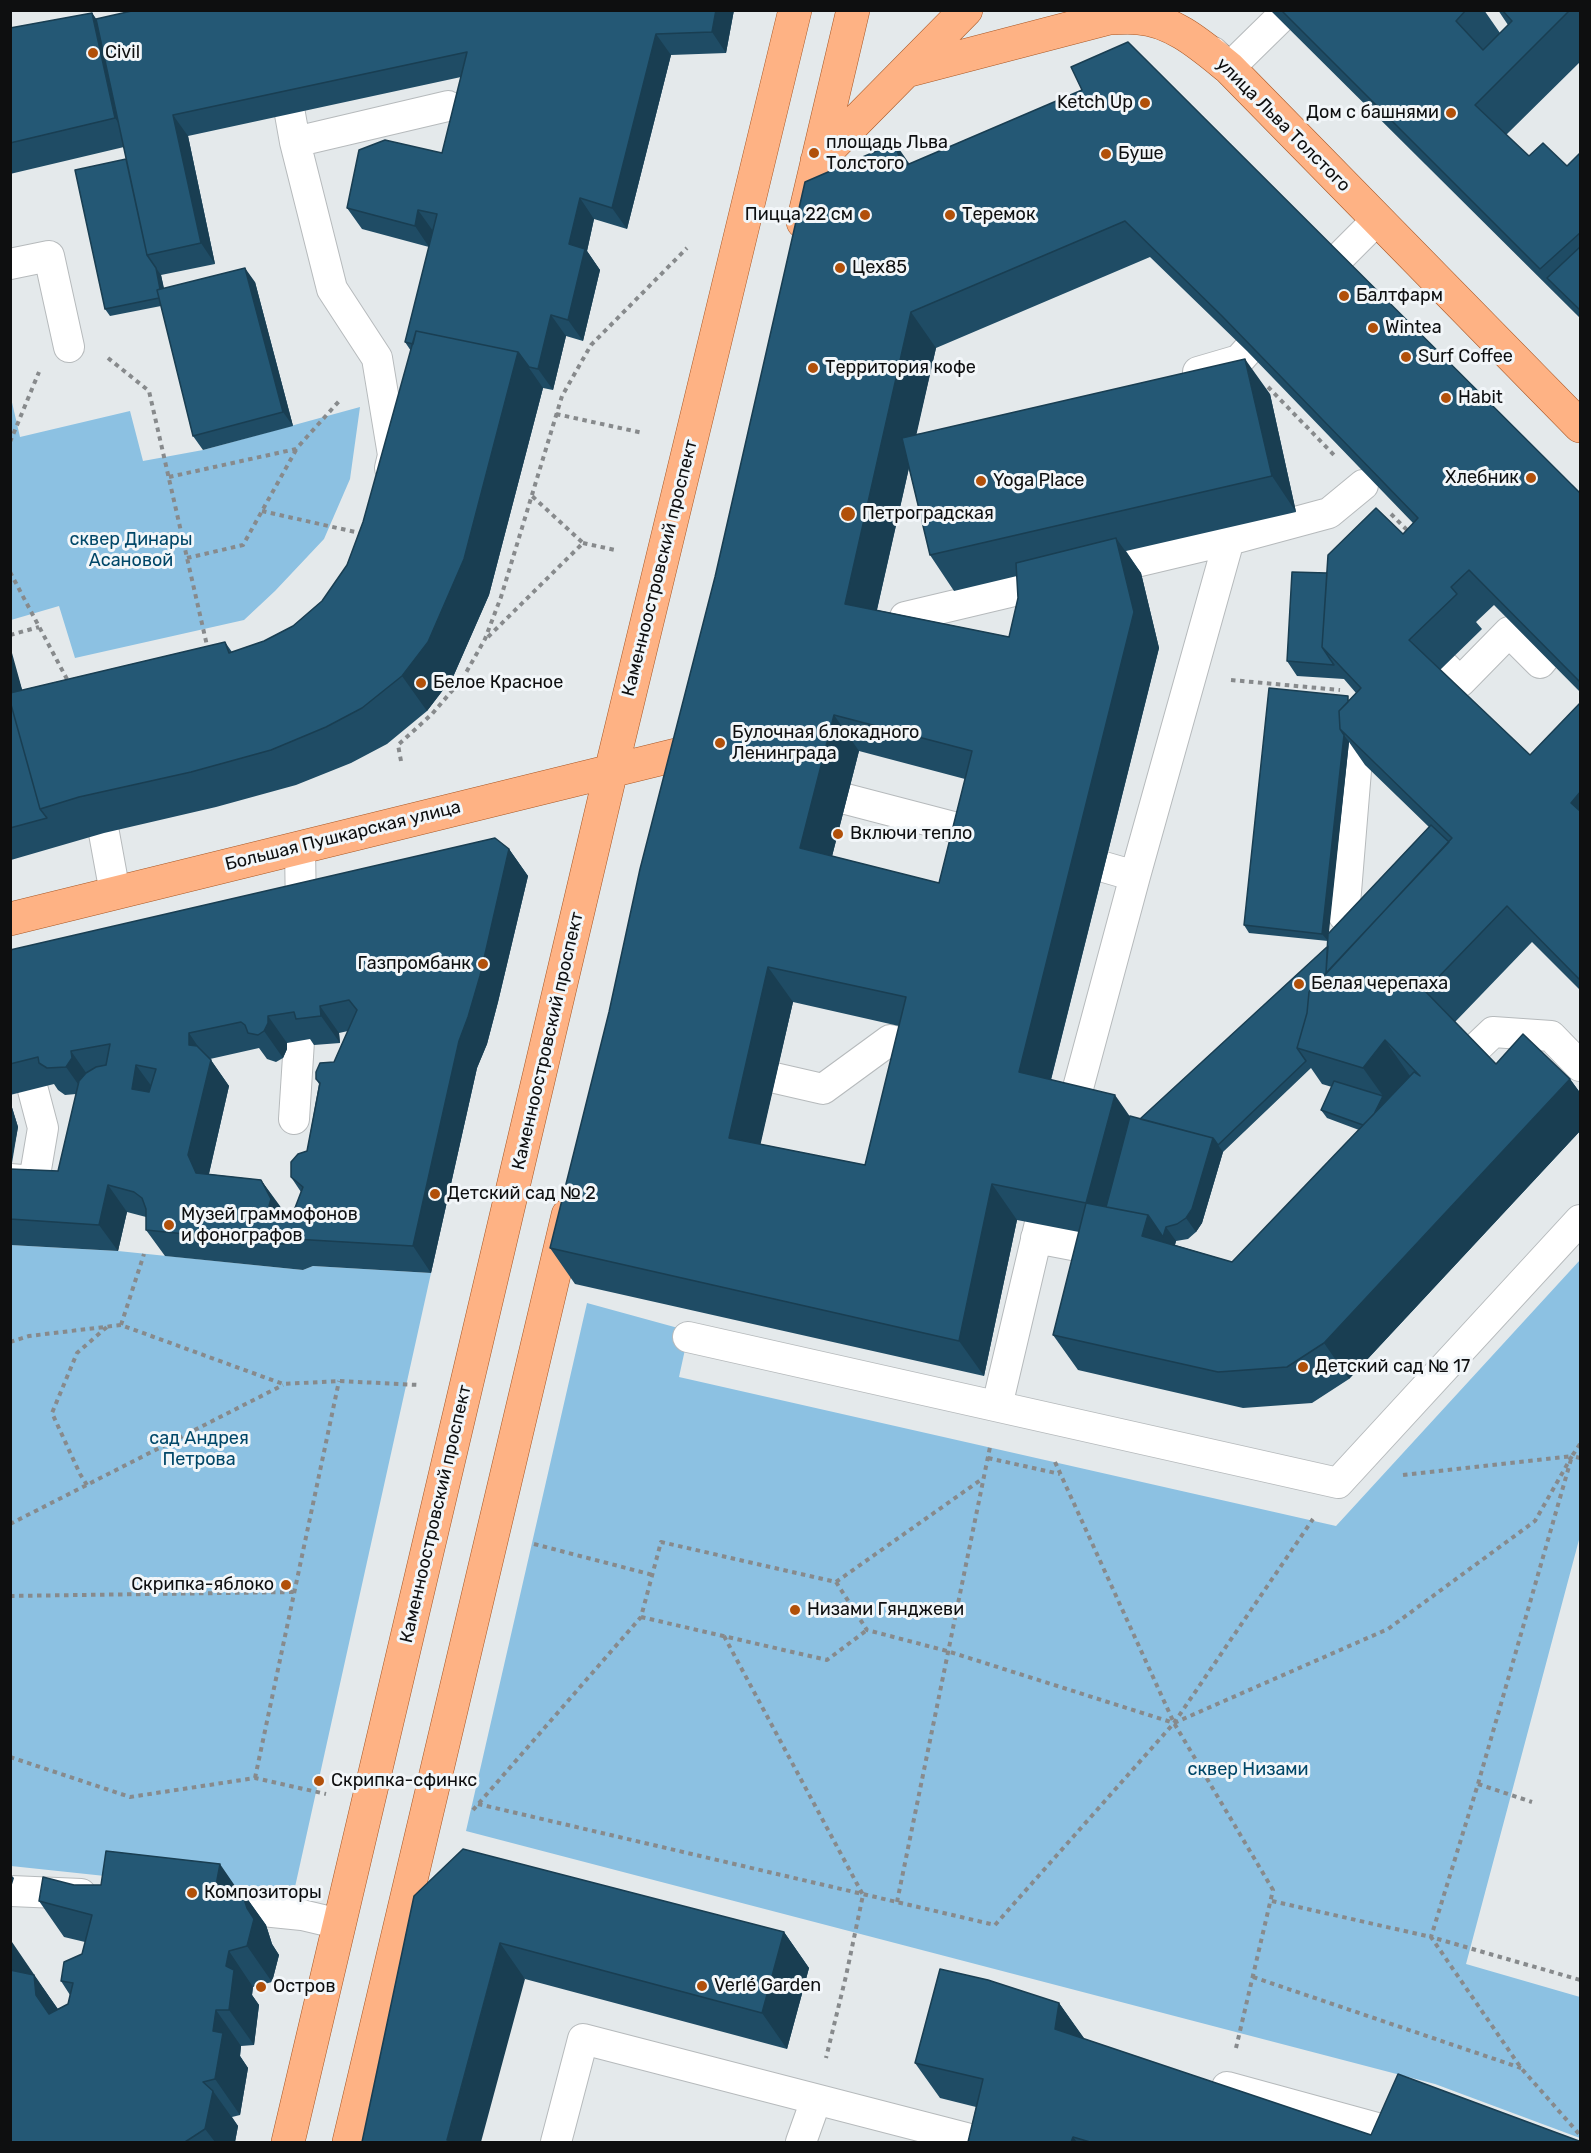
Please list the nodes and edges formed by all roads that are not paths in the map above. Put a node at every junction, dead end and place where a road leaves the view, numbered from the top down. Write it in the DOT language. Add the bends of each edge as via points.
graph roads {
  1 [pos="795,10"];
  2 [pos="853,10"];
  3 [pos="966,10"];
  4 [pos="1173,10"];
  5 [pos="1279,19"];
  6 [pos="1229,68"];
  7 [pos="906,71"];
  8 [pos="448,106"];
  9 [pos="817,161"];
  10 [pos="1378,219"];
  11 [pos="795,254"];
  12 [pos="1335,262"];
  13 [pos="10,264"];
  14 [pos="69,348"];
  15 [pos="1243,356"];
  16 [pos="1172,381"];
  17 [pos="1581,426"];
  18 [pos="1362,485"];
  19 [pos="370,536"];
  20 [pos="1229,540"];
  21 [pos="905,617"];
  22 [pos="1545,657"];
  23 [pos="1444,666"];
  24 [pos="1373,717"];
  25 [pos="611,771"];
  26 [pos="668,789"];
  27 [pos="846,799"];
  28 [pos="104,833"];
  29 [pos="984,835"];
  30 [pos="300,847"];
  31 [pos="1104,867"];
  32 [pos="1136,876"];
  33 [pos="115,893"];
  34 [pos="301,914"];
  35 [pos="1344,916"];
  36 [pos="10,919"];
  37 [pos="299,1041"];
  38 [pos="927,1050"];
  39 [pos="1473,1051"];
  40 [pos="1581,1066"];
  41 [pos="775,1078"];
  42 [pos="33,1090"];
  43 [pos="1067,1094"];
  44 [pos="294,1119"];
  45 [pos="10,1179"];
  46 [pos="573,1192"];
  47 [pos="1581,1220"];
  48 [pos="1109,1252"];
  49 [pos="688,1337"];
  50 [pos="997,1406"];
  51 [pos="11,1891"];
  52 [pos="106,1895"];
  53 [pos="243,1909"];
  54 [pos="340,1924"];
  55 [pos="816,2100"];
  56 [pos="1221,2113"];
  57 [pos="1395,2133"];
  58 [pos="288,2142"];
  59 [pos="350,2142"];
  60 [pos="556,2142"];
  61 [pos="801,2142"];
  62 [pos="965,2142"];
  1 -- 25 [label="main road, Каменноостровский проспект"];
  2 -- 9 [label="main road"];
  3 -- 7 [label="main road"];
  4 -- 6 [label="lane"];
  5 -- 6 [label="lane"];
  6 -- 7 [label="main road, улица Льва Толстого" via="1196,41 1162,23 1109,18"];
  6 -- 10 [label="main road, улица Льва Толстого"];
  7 -- 9 [label="main road"];
  8 -- 19 [label="lane" via="293,128 333,289 377,358 393,455"];
  9 -- 11 [label="main road"];
  10 -- 12 [label="lane"];
  10 -- 17 [label="main road, улица Льва Толстого"];
  13 -- 14 [label="lane" via="49,256"];
  15 -- 16 [label="lane"];
  18 -- 20 [label="lane" via="1329,513"];
  20 -- 21 [label="lane"];
  20 -- 32 [label="lane"];
  22 -- 23 [label="lane" via="1540,663 1509,633 1460,682"];
  24 -- 35 [label="lane" via="1359,734"];
  25 -- 26 [label="main road, Большая Пушкарская улица" via="687,749"];
  25 -- 30 [label="main road, Большая Пушкарская улица"];
  25 -- 54 [label="main road, Каменноостровский проспект"];
  27 -- 29 [label="lane"];
  28 -- 33 [label="lane"];
  30 -- 33 [label="main road, Большая Пушкарская улица"];
  30 -- 34 [label="lane"];
  31 -- 32 [label="lane"];
  32 -- 43 [label="lane"];
  33 -- 36 [label="main road, Большая Пушкарская улица"];
  37 -- 44 [label="lane"];
  38 -- 41 [label="lane" via="891,1040 823,1089"];
  39 -- 40 [label="lane" via="1493,1032 1551,1036"];
  42 -- 45 [label="lane" via="44,1128 34,1181"];
  46 -- 59 [label="main road"];
  47 -- 50 [label="lane" via="1338,1483"];
  48 -- 50 [label="lane" via="1038,1230"];
  49 -- 50 [label="lane"];
  51 -- 52 [label="lane"];
  53 -- 54 [label="lane" via="302,1915"];
  54 -- 58 [label="main road, Каменноостровский проспект"];
  55 -- 60 [label="lane" via="583,2039"];
  55 -- 61 [label="lane"];
  55 -- 62 [label="lane" via="966,2138"];
  56 -- 57 [label="lane" via="1227,2087"];
}
